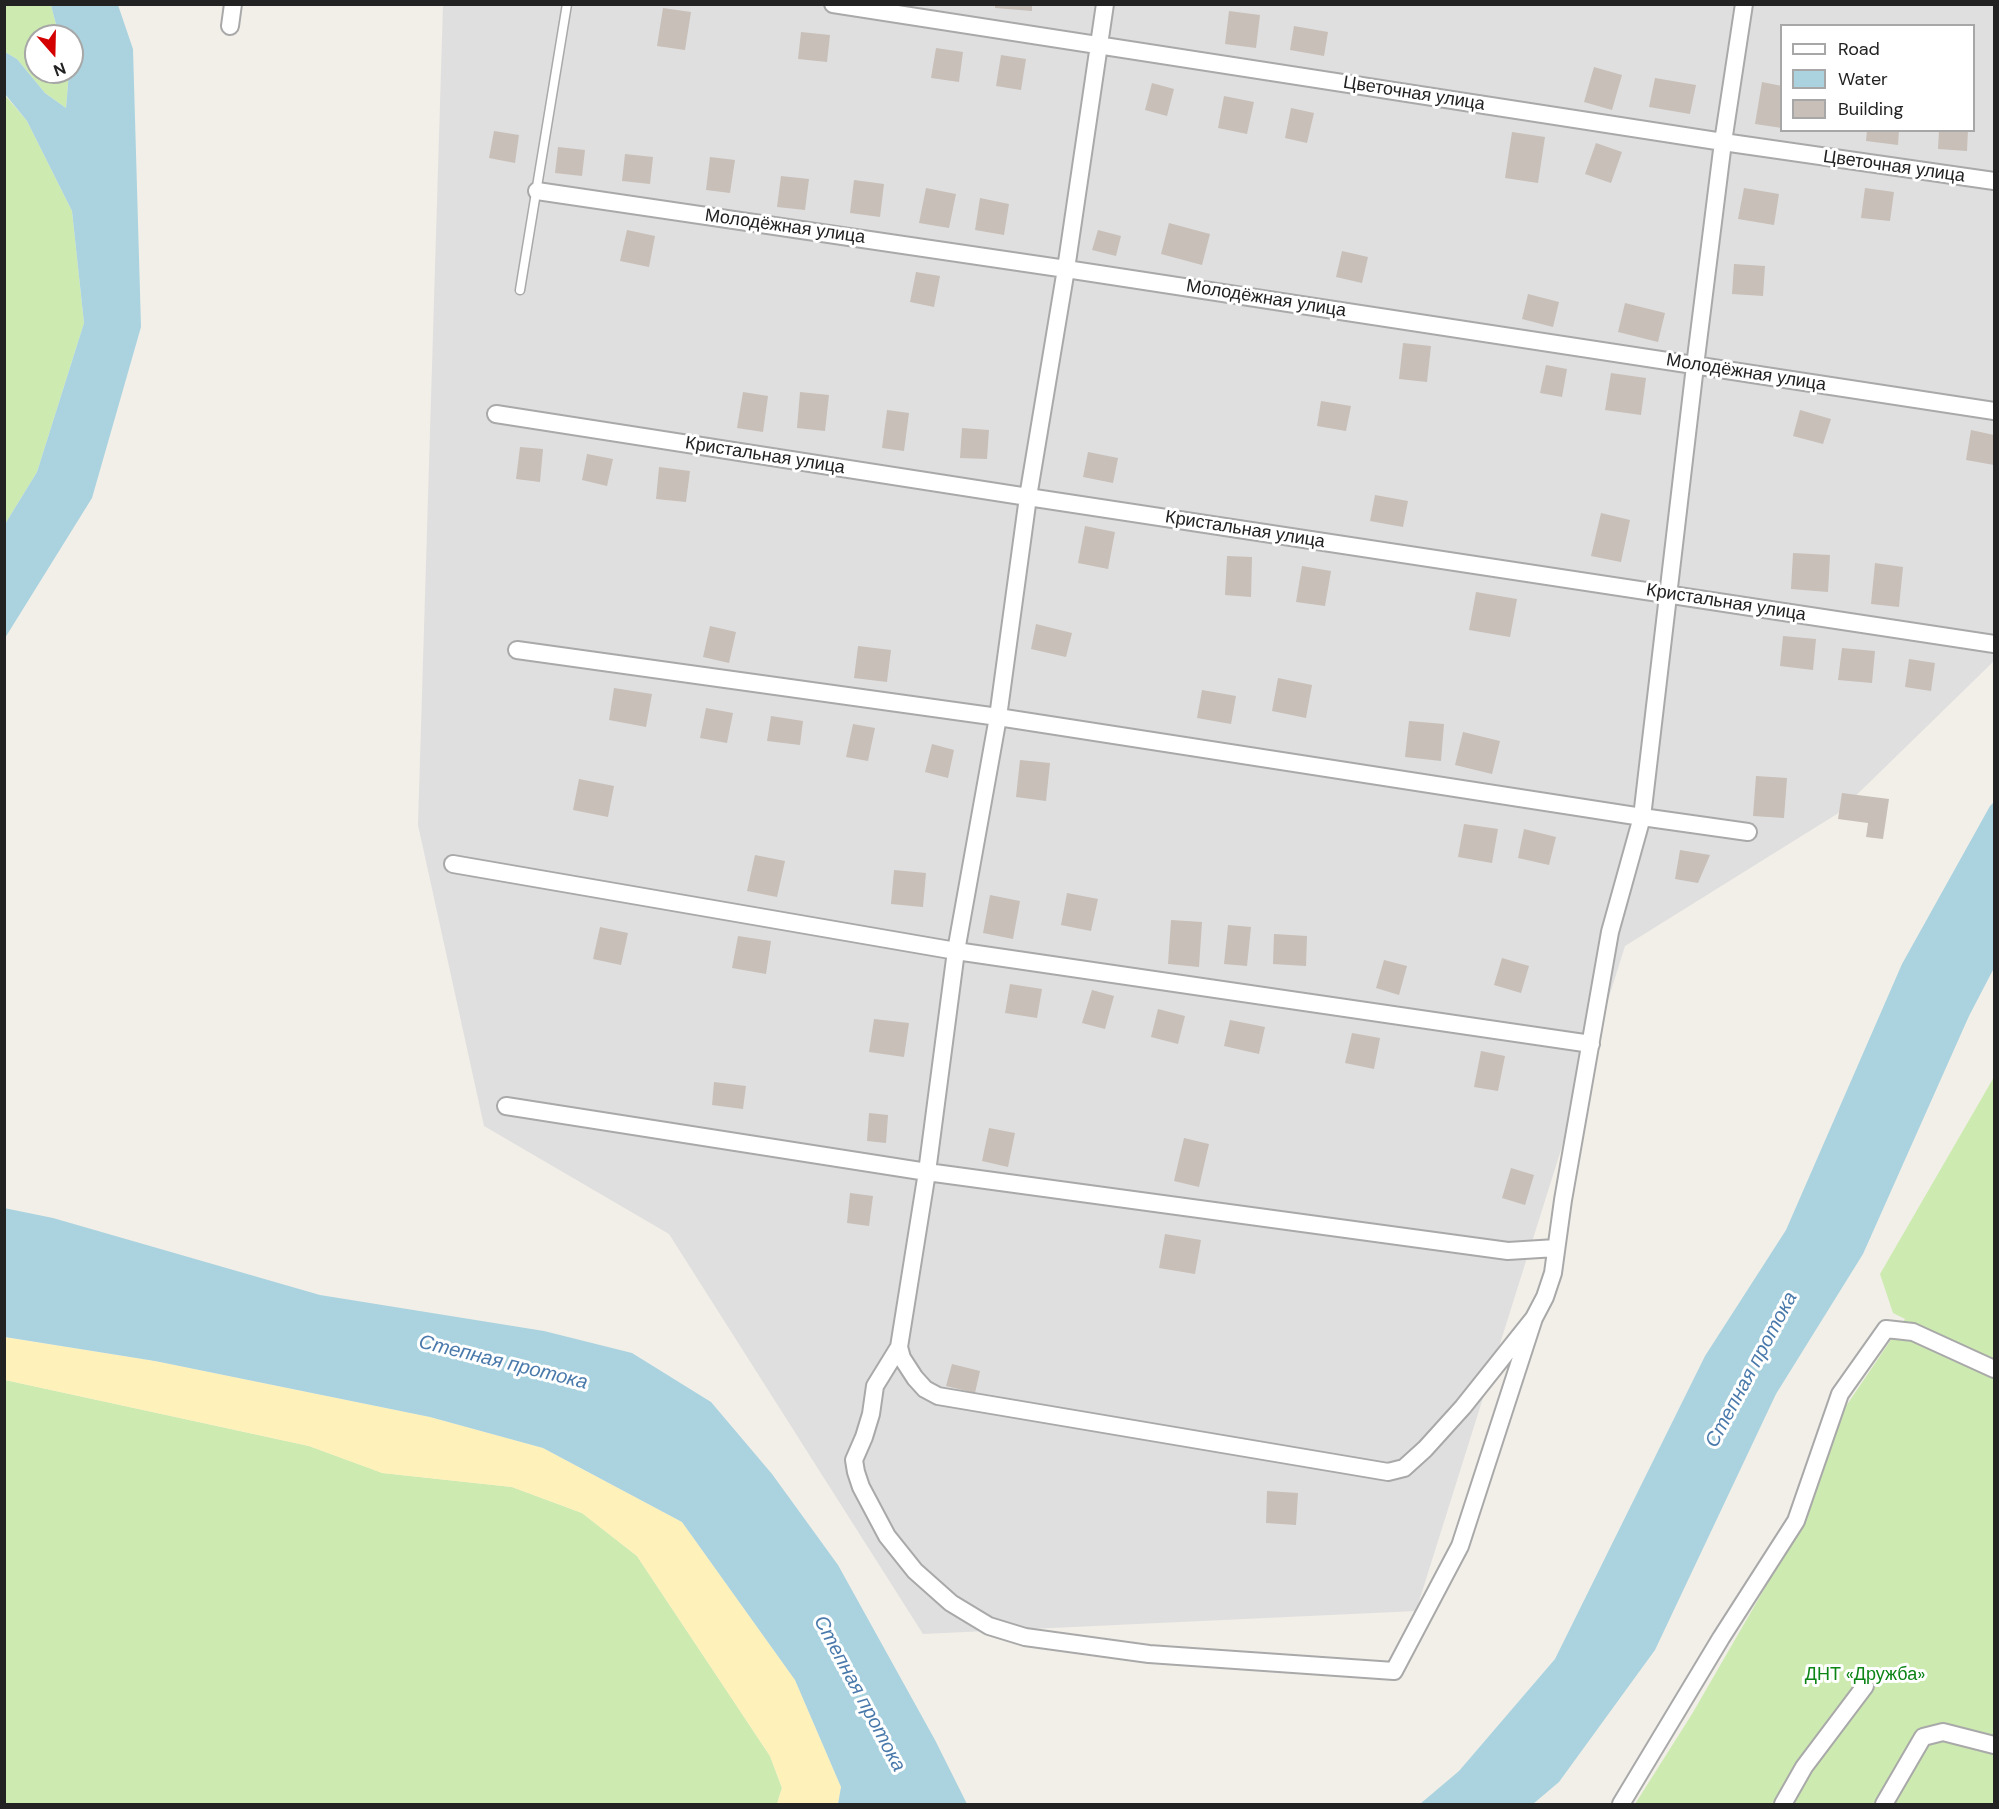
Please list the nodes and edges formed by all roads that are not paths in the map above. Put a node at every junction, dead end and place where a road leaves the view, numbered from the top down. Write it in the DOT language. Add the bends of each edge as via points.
graph roads {
  1 [pos="233,4"];
  2 [pos="567,4"];
  3 [pos="833,4"];
  4 [pos="1105,4"];
  5 [pos="1744,4"];
  6 [pos="230,26"];
  7 [pos="1099,45"];
  8 [pos="1723,142"];
  9 [pos="1995,181"];
  10 [pos="537,191"];
  11 [pos="1066,268"];
  12 [pos="520,290"];
  13 [pos="1695,366"];
  14 [pos="1995,411"];
  15 [pos="496,414"];
  16 [pos="1028,497"];
  17 [pos="1666,594"];
  18 [pos="1995,644"];
  19 [pos="517,650"];
  20 [pos="998,717"];
  21 [pos="1642,817"];
  22 [pos="1748,832"];
  23 [pos="453,864"];
  24 [pos="956,951"];
  25 [pos="1591,1044"];
  26 [pos="506,1106"];
  27 [pos="927,1172"];
  28 [pos="1556,1248"];
  29 [pos="1534,1318"];
  30 [pos="899,1347"];
  31 [pos="1995,1368"];
  32 [pos="1864,1686"];
  33 [pos="1995,1745"];
  34 [pos="1620,1804"];
  35 [pos="1784,1804"];
  36 [pos="1884,1804"];
  1 -- 6 [label="street"];
  2 -- 10 [label="lane"];
  3 -- 7 [label="street, Цветочная улица"];
  4 -- 7 [label="street"];
  5 -- 8 [label="street"];
  7 -- 8 [label="street, Цветочная улица"];
  7 -- 11 [label="street"];
  8 -- 9 [label="street, Цветочная улица"];
  8 -- 13 [label="street"];
  10 -- 11 [label="street, Молодёжная улица"];
  10 -- 12 [label="lane"];
  11 -- 13 [label="street, Молодёжная улица"];
  11 -- 16 [label="street"];
  13 -- 14 [label="street, Молодёжная улица"];
  13 -- 17 [label="street"];
  15 -- 16 [label="street, Кристальная улица"];
  16 -- 17 [label="street, Кристальная улица"];
  16 -- 20 [label="street"];
  17 -- 18 [label="street, Кристальная улица"];
  17 -- 21 [label="street"];
  19 -- 20 [label="street"];
  20 -- 21 [label="street"];
  20 -- 24 [label="street"];
  21 -- 22 [label="street"];
  21 -- 25 [label="street" via="1610,932"];
  23 -- 24 [label="street"];
  24 -- 25 [label="street"];
  24 -- 27 [label="street"];
  25 -- 28 [label="street"];
  26 -- 27 [label="street"];
  27 -- 28 [label="street" via="1508,1251"];
  27 -- 30 [label="street"];
  28 -- 29 [label="street" via="1548,1289"];
  29 -- 30 [label="street" via="1425,1449 1404,1468 1388,1472 938,1396 915,1378"];
  29 -- 30 [label="street" via="1460,1546 1394,1671 1149,1654 1025,1637 989,1626 951,1603 915,1571 887,1536 856,1472 854,1460 875,1386"];
  31 -- 34 [label="street" via="1913,1332 1886,1329 1840,1394 1796,1521"];
  32 -- 35 [label="street" via="1804,1767"];
  33 -- 36 [label="street" via="1943,1732 1923,1737"];
}
